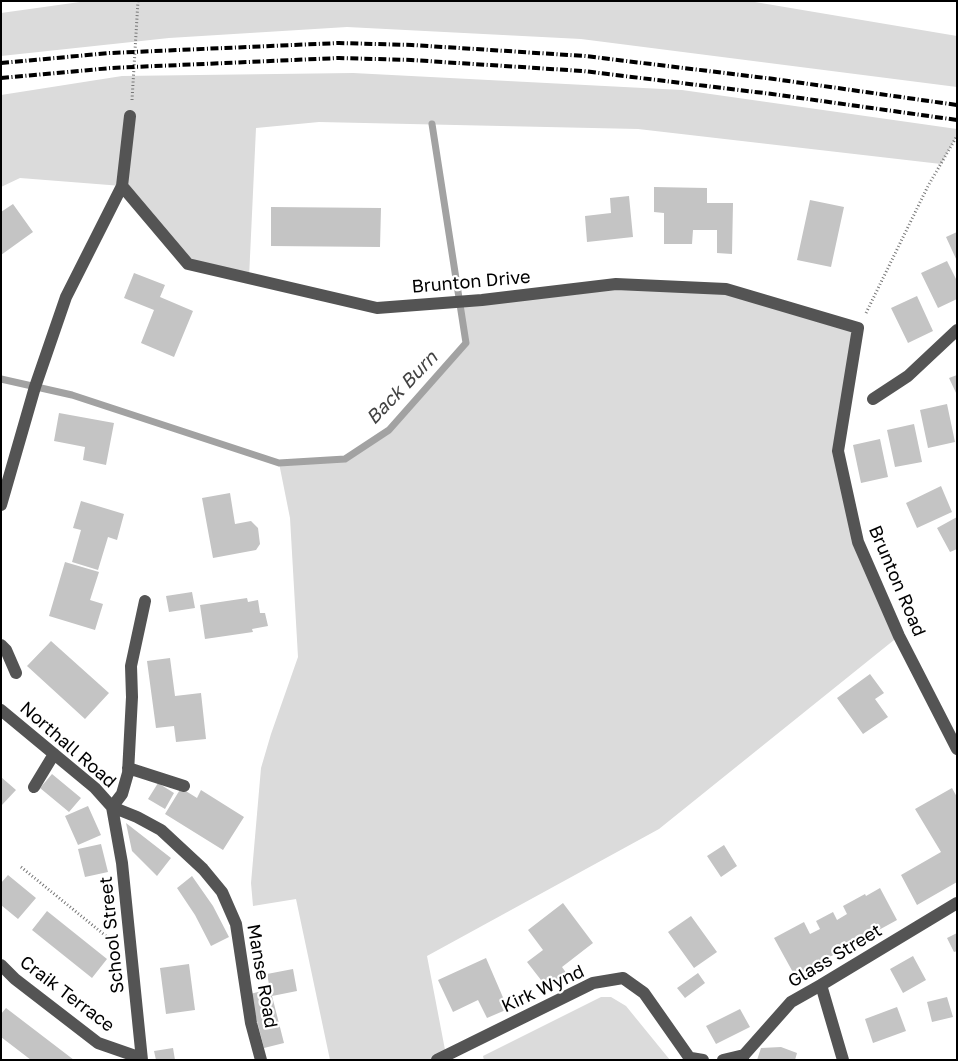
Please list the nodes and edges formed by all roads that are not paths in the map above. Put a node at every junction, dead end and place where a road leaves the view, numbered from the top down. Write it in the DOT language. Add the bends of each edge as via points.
graph roads {
  1 [pos="130,116"];
  2 [pos="122,186"];
  3 [pos="858,328"];
  4 [pos="957,330"];
  5 [pos="873,399"];
  6 [pos="1,505"];
  7 [pos="145,601"];
  8 [pos="1,645"];
  9 [pos="16,673"];
  10 [pos="1,710"];
  11 [pos="957,749"];
  12 [pos="54,754"];
  13 [pos="128,768"];
  14 [pos="184,786"];
  15 [pos="34,787"];
  16 [pos="112,807"];
  17 [pos="957,903"];
  18 [pos="1,965"];
  19 [pos="821,985"];
  20 [pos="743,1057"];
  21 [pos="141,1059"];
  22 [pos="695,1059"];
  23 [pos="261,1060"];
  24 [pos="437,1060"];
  25 [pos="723,1060"];
  26 [pos="843,1060"];
  1 -- 2 [label="street"];
  2 -- 3 [label="street, Brunton Drive" via="188,264 377,308 482,300 616,284 726,289"];
  2 -- 6 [label="street" via="66,297 35,387"];
  3 -- 11 [label="street, Brunton Road" via="838,450 858,542 899,636"];
  4 -- 5 [label="street" via="908,376"];
  7 -- 13 [label="street" via="131,666"];
  8 -- 9 [label="street"];
  10 -- 12 [label="street, Northall Road"];
  12 -- 15 [label="street"];
  12 -- 16 [label="street, Northall Road" via="95,788"];
  13 -- 14 [label="street"];
  13 -- 16 [label="street" via="122,794"];
  16 -- 21 [label="street, School Street" via="122,862"];
  16 -- 23 [label="street, Manse Road" via="161,830 203,869 222,892 236,924 251,1023"];
  17 -- 19 [label="street, Glass Street"];
  18 -- 21 [label="street, Craik Terrace" via="15,980 98,1043"];
  19 -- 20 [label="street, Glass Street" via="791,1002"];
  19 -- 26 [label="street"];
  20 -- 25 [label="street"];
  22 -- 24 [label="street, Kirk Wynd" via="644,993 623,978 593,984"];
}
